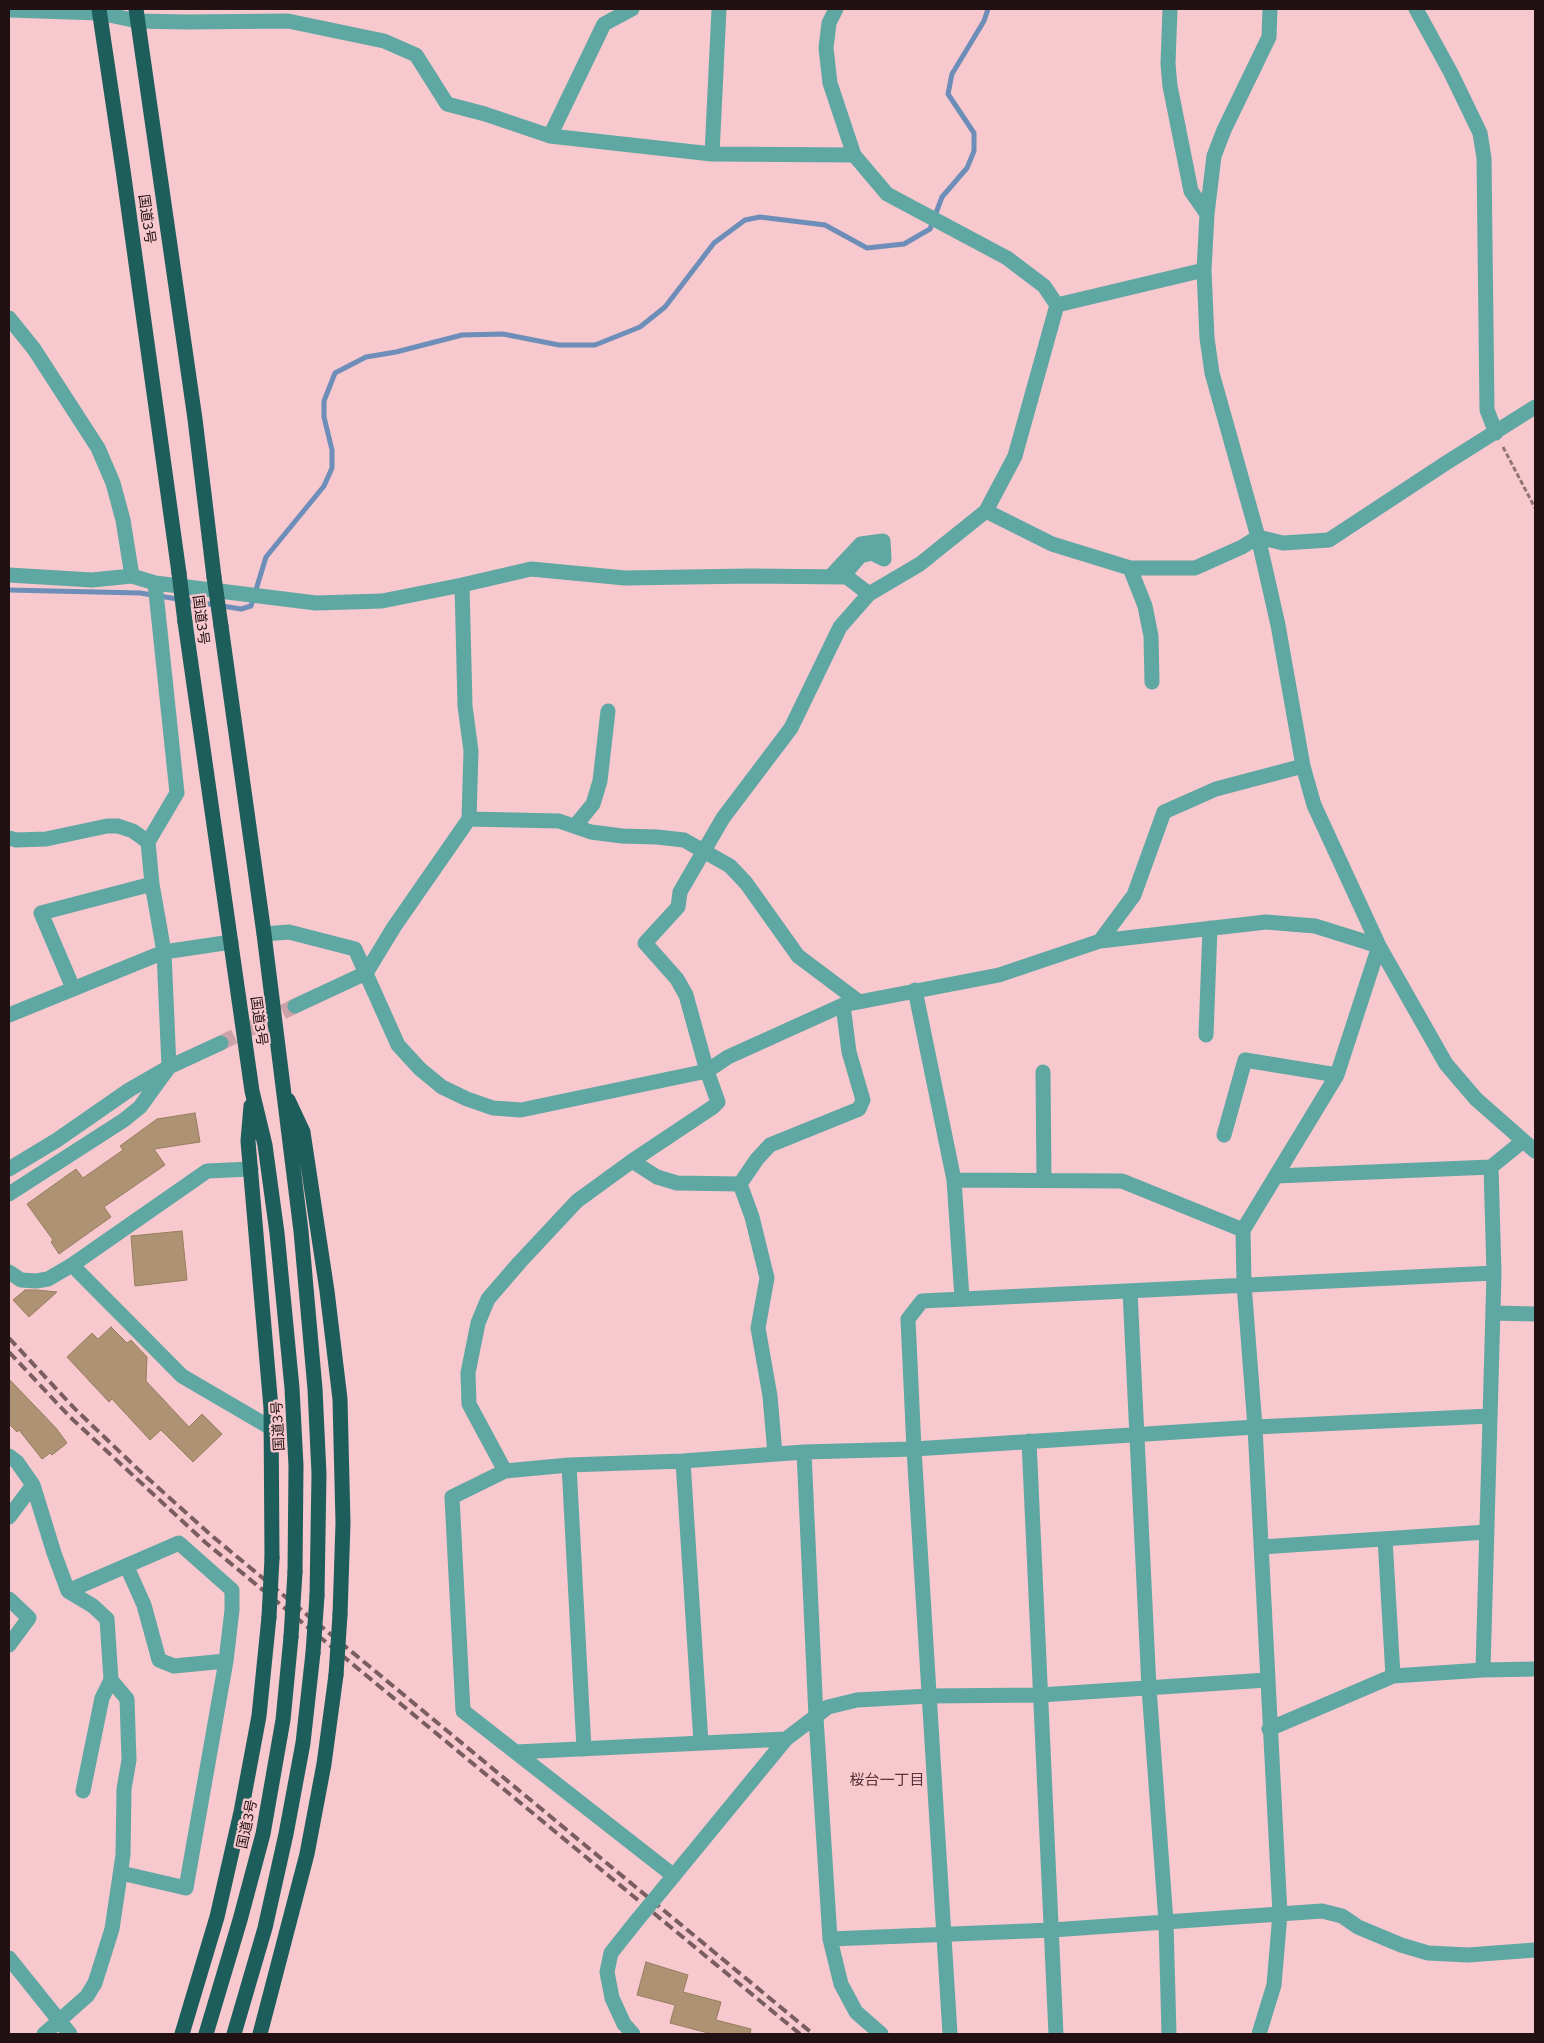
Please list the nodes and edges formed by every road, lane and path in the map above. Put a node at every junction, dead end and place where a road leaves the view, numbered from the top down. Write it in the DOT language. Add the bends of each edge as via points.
graph roads {
  1 [pos="632,9"];
  2 [pos="719,9"];
  3 [pos="836,9"];
  4 [pos="1170,9"];
  5 [pos="1270,9"];
  6 [pos="1416,9"];
  7 [pos="9,10"];
  8 [pos="99,11"];
  9 [pos="136,15"];
  10 [pos="550,136"];
  11 [pos="712,154"];
  12 [pos="854,155"];
  13 [pos="1207,214"];
  14 [pos="1204,270"];
  15 [pos="1057,305"];
  16 [pos="9,318"];
  17 [pos="1535,407"];
  18 [pos="1496,433"];
  19 [pos="1535,508"];
  20 [pos="986,511"];
  21 [pos="1258,537"];
  22 [pos="1130,568"];
  23 [pos="9,574"];
  24 [pos="132,576"];
  25 [pos="155,583"];
  26 [pos="462,586"];
  27 [pos="869,594"];
  28 [pos="1152,682"];
  29 [pos="608,710"];
  30 [pos="1303,766"];
  31 [pos="469,819"];
  32 [pos="576,826"];
  33 [pos="9,838"];
  34 [pos="148,842"];
  35 [pos="705,852"];
  36 [pos="152,884"];
  37 [pos="1210,928"];
  38 [pos="264,934"];
  39 [pos="1100,941"];
  40 [pos="231,942"];
  41 [pos="1379,946"];
  42 [pos="164,952"];
  43 [pos="366,973"];
  44 [pos="73,988"];
  45 [pos="915,990"];
  46 [pos="851,1003"];
  47 [pos="295,1006"];
  48 [pos="9,1015"];
  49 [pos="1206,1035"];
  50 [pos="221,1043"];
  51 [pos="169,1067"];
  52 [pos="707,1071"];
  53 [pos="1043,1072"];
  54 [pos="1337,1075"];
  55 [pos="282,1088"];
  56 [pos="252,1091"];
  57 [pos="1224,1134"];
  58 [pos="1523,1141"];
  59 [pos="1535,1151"];
  60 [pos="632,1161"];
  61 [pos="1491,1167"];
  62 [pos="9,1168"];
  63 [pos="251,1168"];
  64 [pos="1276,1176"];
  65 [pos="954,1180"];
  66 [pos="1044,1181"];
  67 [pos="740,1184"];
  68 [pos="9,1194"];
  69 [pos="1243,1230"];
  70 [pos="72,1265"];
  71 [pos="9,1272"];
  72 [pos="1494,1273"];
  73 [pos="1244,1284"];
  74 [pos="1130,1291"];
  75 [pos="962,1298"];
  76 [pos="1492,1313"];
  77 [pos="1535,1314"];
  78 [pos="1490,1416"];
  79 [pos="1255,1427"];
  80 [pos="271,1428"];
  81 [pos="1137,1435"];
  82 [pos="1029,1442"];
  83 [pos="914,1449"];
  84 [pos="804,1452"];
  85 [pos="775,1454"];
  86 [pos="9,1456"];
  87 [pos="683,1461"];
  88 [pos="569,1466"];
  89 [pos="504,1471"];
  90 [pos="33,1485"];
  91 [pos="9,1517"];
  92 [pos="1487,1532"];
  93 [pos="1385,1539"];
  94 [pos="1261,1547"];
  95 [pos="127,1567"];
  96 [pos="68,1591"];
  97 [pos="9,1599"];
  98 [pos="9,1645"];
  99 [pos="226,1661"];
  100 [pos="1535,1669"];
  101 [pos="1483,1670"];
  102 [pos="1393,1676"];
  103 [pos="111,1680"];
  104 [pos="1268,1680"];
  105 [pos="1149,1688"];
  106 [pos="1040,1695"];
  107 [pos="929,1696"];
  108 [pos="816,1717"];
  109 [pos="1270,1729"];
  110 [pos="786,1739"];
  111 [pos="701,1743"];
  112 [pos="584,1749"];
  113 [pos="516,1752"];
  114 [pos="83,1791"];
  115 [pos="121,1873"];
  116 [pos="674,1876"];
  117 [pos="1280,1914"];
  118 [pos="1166,1922"];
  119 [pos="1052,1930"];
  120 [pos="944,1933"];
  121 [pos="830,1939"];
  122 [pos="1535,1950"];
  123 [pos="9,1958"];
  124 [pos="58,2020"];
  125 [pos="44,2034"];
  126 [pos="70,2034"];
  127 [pos="182,2034"];
  128 [pos="206,2034"];
  129 [pos="234,2034"];
  130 [pos="260,2034"];
  131 [pos="633,2034"];
  132 [pos="880,2034"];
  133 [pos="950,2034"];
  134 [pos="1056,2034"];
  135 [pos="1169,2034"];
  136 [pos="1260,2034"];
  1 -- 10 [label="street" via="604,24"];
  2 -- 11 [label="street"];
  3 -- 12 [label="street" via="826,48 830,83"];
  4 -- 13 [label="street" via="1170,86 1191,191"];
  5 -- 13 [label="street" via="1269,37 1214,156"];
  6 -- 18 [label="street" via="1480,133 1484,158 1487,410"];
  7 -- 8 [label="street"];
  8 -- 9 [label="street"];
  8 -- 40 [label="highway, 国道3号, bridge"];
  9 -- 10 [label="street" via="187,22 288,22 384,41 416,56 447,104"];
  9 -- 38 [label="highway, 国道3号, bridge" via="195,419"];
  10 -- 11 [label="street"];
  11 -- 12 [label="street"];
  12 -- 15 [label="street" via="887,194 1007,258 1044,286"];
  13 -- 14 [label="street"];
  14 -- 15 [label="street"];
  14 -- 21 [label="street" via="1212,374"];
  15 -- 20 [label="street" via="1015,456"];
  16 -- 24 [label="street" via="34,349 98,448 113,483 123,520"];
  17 -- 18 [label="street"];
  18 -- 19 [label="path"];
  18 -- 21 [label="street" via="1329,540 1284,543"];
  20 -- 22 [label="street" via="1052,544"];
  20 -- 27 [label="street" via="920,564"];
  21 -- 22 [label="street" via="1195,568"];
  21 -- 30 [label="street" via="1278,625"];
  22 -- 28 [label="street" via="1150,628"];
  23 -- 24 [label="street" via="92,580"];
  24 -- 25 [label="street"];
  25 -- 26 [label="street" via="316,603 382,601"];
  25 -- 34 [label="street" via="177,793"];
  26 -- 27 [label="street" via="531,568 624,578 847,577"];
  26 -- 31 [label="street" via="465,706 471,751"];
  27 -- 35 [label="street" via="840,627 791,728 723,818"];
  29 -- 32 [label="street" via="600,781 593,804"];
  30 -- 39 [label="street" via="1216,789 1164,812 1134,895"];
  30 -- 41 [label="street" via="1314,805"];
  31 -- 32 [label="street" via="558,821"];
  31 -- 43 [label="street"];
  32 -- 35 [label="street" via="591,832 684,840"];
  33 -- 34 [label="street" via="46,839 118,826"];
  34 -- 36 [label="street"];
  35 -- 46 [label="street" via="730,866 746,883 798,956"];
  35 -- 52 [label="street" via="680,892 678,907 645,943 677,979 686,996"];
  36 -- 42 [label="street"];
  36 -- 44 [label="street" via="42,913"];
  37 -- 39 [label="street"];
  37 -- 41 [label="street" via="1266,922 1315,926"];
  37 -- 49 [label="street"];
  38 -- 43 [label="street" via="289,932 355,950"];
  38 -- 55 [label="highway, 国道3号"];
  39 -- 45 [label="street" via="998,975"];
  40 -- 42 [label="street"];
  40 -- 56 [label="highway, 国道3号"];
  41 -- 54 [label="street"];
  41 -- 58 [label="street" via="1446,1064 1476,1099"];
  42 -- 44 [label="street"];
  42 -- 51 [label="street"];
  43 -- 47 [label="street"];
  43 -- 52 [label="street" via="398,1045 420,1069 442,1087 493,1108 521,1110"];
  44 -- 48 [label="street"];
  45 -- 46 [label="street"];
  45 -- 65 [label="street"];
  46 -- 52 [label="street" via="728,1057"];
  46 -- 67 [label="street" via="849,1052 863,1100 859,1109 770,1145 756,1159"];
  50 -- 51 [label="street"];
  51 -- 62 [label="street"];
  51 -- 68 [label="street" via="140,1107 124,1120"];
  52 -- 60 [label="street" via="718,1102"];
  53 -- 66 [label="street"];
  54 -- 57 [label="street" via="1245,1060"];
  54 -- 64 [label="street"];
  55 -- 129 [label="highway, 国道3号, bridge" via="301,1232 315,1389 319,1474 317,1596 303,1743 286,1834"];
  55 -- 130 [label="highway, bridge" via="303,1132 327,1291 340,1399 343,1523 336,1675 324,1764 308,1854"];
  56 -- 63 [label="highway" via="248,1141"];
  56 -- 128 [label="highway, 国道3号, bridge" via="265,1145 276,1223 292,1388 296,1466 295,1572 283,1720 263,1834"];
  58 -- 59 [label="street"];
  58 -- 61 [label="street"];
  60 -- 67 [label="street" via="657,1177 677,1183"];
  60 -- 89 [label="street" via="577,1201 488,1299 478,1323 468,1373 469,1404"];
  61 -- 64 [label="street"];
  61 -- 72 [label="street"];
  63 -- 70 [label="street" via="207,1171"];
  63 -- 80 [label="highway"];
  64 -- 69 [label="street"];
  65 -- 66 [label="street"];
  65 -- 75 [label="street"];
  66 -- 69 [label="street" via="1122,1181"];
  67 -- 85 [label="street" via="767,1278 758,1328 770,1396"];
  69 -- 73 [label="street"];
  70 -- 71 [label="street" via="48,1279 36,1281 21,1280"];
  70 -- 80 [label="street" via="182,1376"];
  72 -- 73 [label="street"];
  72 -- 76 [label="street"];
  73 -- 74 [label="street"];
  73 -- 79 [label="street"];
  74 -- 75 [label="street"];
  74 -- 81 [label="street"];
  75 -- 83 [label="street" via="922,1301 908,1319"];
  76 -- 77 [label="street"];
  76 -- 78 [label="street"];
  78 -- 79 [label="street"];
  78 -- 92 [label="street"];
  79 -- 81 [label="street"];
  79 -- 94 [label="street"];
  80 -- 127 [label="highway, bridge" via="272,1558 259,1716 242,1812 217,1917"];
  81 -- 82 [label="street"];
  81 -- 105 [label="street"];
  82 -- 83 [label="street"];
  82 -- 106 [label="street"];
  83 -- 84 [label="street"];
  83 -- 107 [label="street"];
  84 -- 85 [label="street"];
  84 -- 108 [label="street"];
  85 -- 87 [label="street"];
  86 -- 90 [label="street"];
  87 -- 88 [label="street"];
  87 -- 111 [label="street"];
  88 -- 89 [label="street"];
  88 -- 112 [label="street"];
  89 -- 113 [label="street" via="452,1497 463,1711"];
  90 -- 91 [label="street"];
  90 -- 96 [label="street"];
  92 -- 93 [label="street"];
  92 -- 101 [label="street"];
  93 -- 94 [label="street"];
  93 -- 102 [label="street"];
  94 -- 104 [label="street"];
  95 -- 96 [label="street"];
  95 -- 99 [label="street" via="144,1605 159,1660 174,1666"];
  95 -- 99 [label="street" via="179,1543 232,1590"];
  96 -- 103 [label="street" via="107,1619"];
  97 -- 98 [label="street" via="29,1618"];
  99 -- 115 [label="street" via="186,1888"];
  100 -- 101 [label="street"];
  101 -- 102 [label="street"];
  102 -- 109 [label="street"];
  103 -- 114 [label="street" via="102,1698"];
  103 -- 115 [label="street" via="127,1699 129,1760 124,1789"];
  104 -- 105 [label="street"];
  104 -- 109 [label="street"];
  105 -- 106 [label="street"];
  105 -- 118 [label="street"];
  106 -- 107 [label="street"];
  106 -- 119 [label="street"];
  107 -- 108 [label="street" via="857,1700 828,1707"];
  107 -- 120 [label="street"];
  108 -- 110 [label="street"];
  108 -- 121 [label="street"];
  109 -- 117 [label="street"];
  110 -- 111 [label="street"];
  110 -- 116 [label="street"];
  111 -- 112 [label="street"];
  112 -- 113 [label="street"];
  113 -- 116 [label="street"];
  115 -- 124 [label="street" via="112,1929 95,1984 87,1996"];
  116 -- 131 [label="street, bridge" via="610,1953 607,1972 612,1998 624,2024"];
  117 -- 118 [label="street"];
  117 -- 122 [label="street" via="1322,1911 1342,1916 1358,1927 1428,1953 1468,1955"];
  117 -- 136 [label="street" via="1274,1985"];
  118 -- 119 [label="street"];
  118 -- 135 [label="street"];
  119 -- 120 [label="street"];
  119 -- 134 [label="street"];
  120 -- 121 [label="street"];
  120 -- 133 [label="street"];
  121 -- 132 [label="street" via="841,1984 856,2012"];
  123 -- 124 [label="street"];
  124 -- 125 [label="street"];
  124 -- 126 [label="street"];
}
